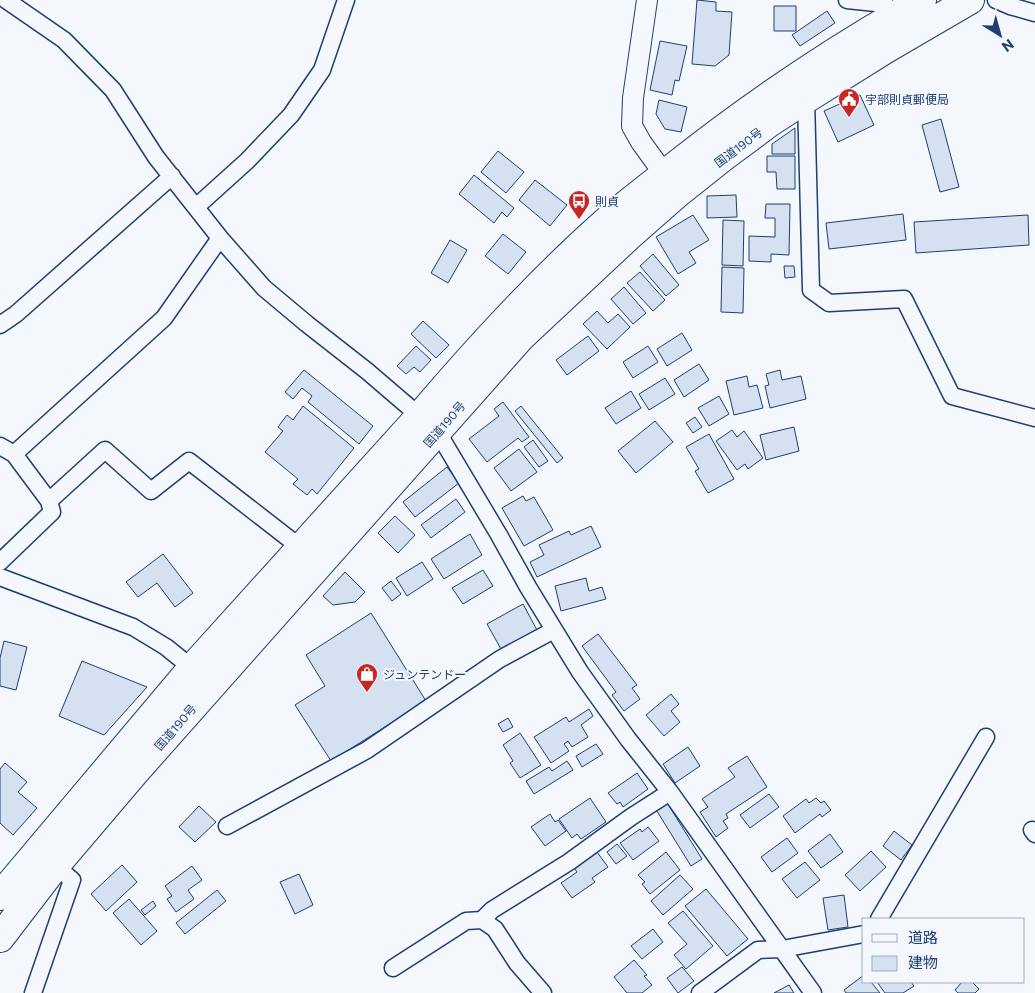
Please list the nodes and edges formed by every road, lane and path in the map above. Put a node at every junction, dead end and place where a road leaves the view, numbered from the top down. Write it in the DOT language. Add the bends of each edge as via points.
graph roads {
  1 [pos="6,0"];
  2 [pos="346,0"];
  3 [pos="648,0"];
  4 [pos="847,0"];
  5 [pos="922,0"];
  6 [pos="970,0"];
  7 [pos="996,0"];
  8 [pos="1035,13"];
  9 [pos="893,16"];
  10 [pos="806,99"];
  11 [pos="172,176"];
  12 [pos="671,184"];
  13 [pos="196,208"];
  14 [pos="220,238"];
  15 [pos="0,326"];
  16 [pos="1035,418"];
  17 [pos="428,424"];
  18 [pos="7,450"];
  19 [pos="50,501"];
  20 [pos="301,548"];
  21 [pos="0,562"];
  22 [pos="0,577"];
  23 [pos="554,630"];
  24 [pos="192,668"];
  25 [pos="986,737"];
  26 [pos="670,792"];
  27 [pos="227,826"];
  28 [pos="47,857"];
  29 [pos="2,889"];
  30 [pos="880,918"];
  31 [pos="482,920"];
  32 [pos="862,934"];
  33 [pos="0,938"];
  34 [pos="782,949"];
  35 [pos="394,968"];
  36 [pos="33,993"];
  37 [pos="543,993"];
  38 [pos="700,993"];
  39 [pos="813,993"];
  1 -- 11 [label="street" via="64,40 113,90"];
  2 -- 13 [label="street" via="322,70 291,115"];
  3 -- 12 [label="street" via="633,98 632,126"];
  4 -- 9 [label="street" via="885,4"];
  5 -- 9 [label="highway, 国道190号"];
  6 -- 10 [label="highway, 国道190号"];
  7 -- 8 [label="street"];
  9 -- 12 [label="highway, 国道190号" via="720,130"];
  10 -- 12 [label="highway, 国道190号"];
  10 -- 16 [label="street" via="811,290 829,303 904,299 952,396"];
  11 -- 13 [label="street"];
  11 -- 15 [label="street"];
  12 -- 17 [label="highway, 国道190号" via="629,236"];
  13 -- 14 [label="street"];
  14 -- 17 [label="street" via="264,288 367,370"];
  14 -- 18 [label="street" via="164,318"];
  17 -- 20 [label="highway, 国道190号"];
  17 -- 23 [label="street" via="499,534"];
  17 -- 28 [label="highway, 国道190号" via="136,771"];
  18 -- 19 [label="street"];
  19 -- 20 [label="street" via="105,450 151,491 189,461"];
  19 -- 21 [label="street" via="52,512"];
  20 -- 24 [label="highway, 国道190号"];
  22 -- 24 [label="street" via="133,627"];
  23 -- 26 [label="street" via="622,732"];
  23 -- 27 [label="street" via="500,659 367,750"];
  24 -- 28 [label="highway, 国道190号"];
  25 -- 30 [label="street"];
  26 -- 31 [label="street" via="569,862 492,910"];
  26 -- 34 [label="street"];
  28 -- 29 [label="highway, 国道190号"];
  28 -- 33 [label="highway, 国道190号"];
  28 -- 36 [label="street" via="72,880"];
  31 -- 35 [label="street" via="466,921"];
  31 -- 37 [label="street" via="495,929 517,963"];
  32 -- 34 [label="street"];
  34 -- 38 [label="street" via="758,950"];
  34 -- 39 [label="street"];
}
